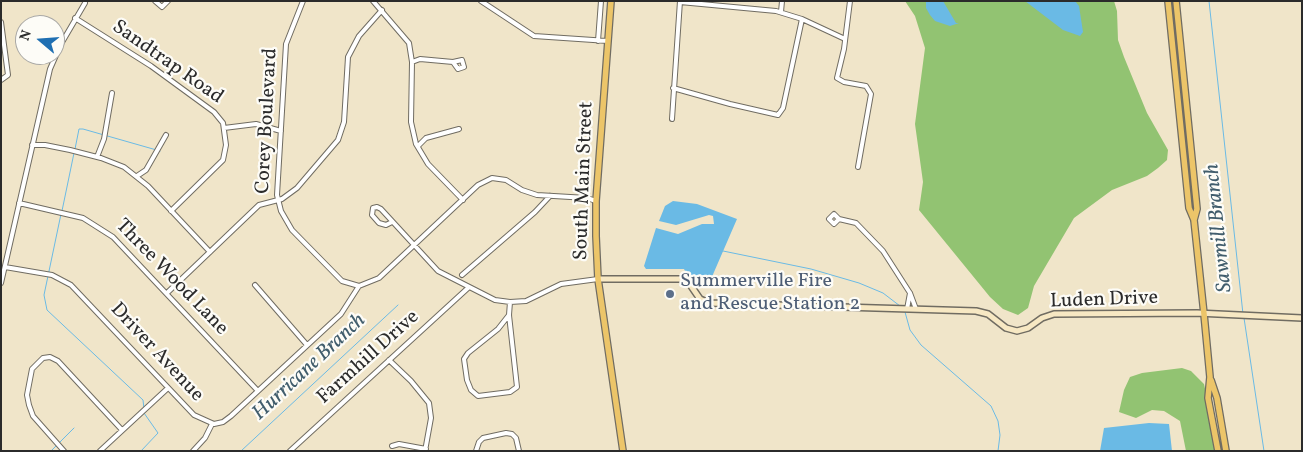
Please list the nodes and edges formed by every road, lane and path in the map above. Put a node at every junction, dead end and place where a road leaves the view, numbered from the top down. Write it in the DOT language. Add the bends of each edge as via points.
graph roads {
  1 [pos="155,1"];
  2 [pos="168,1"];
  3 [pos="303,1"];
  4 [pos="373,1"];
  5 [pos="481,1"];
  6 [pos="601,1"];
  7 [pos="611,1"];
  8 [pos="782,1"];
  9 [pos="850,1"];
  10 [pos="1168,1"];
  11 [pos="1176,1"];
  12 [pos="680,2"];
  13 [pos="86,3"];
  14 [pos="382,10"];
  15 [pos="782,12"];
  16 [pos="75,18"];
  17 [pos="802,19"];
  18 [pos="1,22"];
  19 [pos="845,39"];
  20 [pos="598,41"];
  21 [pos="608,41"];
  22 [pos="412,62"];
  23 [pos="453,62"];
  24 [pos="1,80"];
  25 [pos="673,88"];
  26 [pos="112,93"];
  27 [pos="672,119"];
  28 [pos="224,128"];
  29 [pos="459,129"];
  30 [pos="282,131"];
  31 [pos="166,135"];
  32 [pos="32,145"];
  33 [pos="418,146"];
  34 [pos="98,157"];
  35 [pos="858,167"];
  36 [pos="137,176"];
  37 [pos="550,196"];
  38 [pos="462,200"];
  39 [pos="278,201"];
  40 [pos="596,201"];
  41 [pos="19,203"];
  42 [pos="172,211"];
  43 [pos="839,219"];
  44 [pos="1194,220"];
  45 [pos="392,222"];
  46 [pos="415,246"];
  47 [pos="210,252"];
  48 [pos="5,268"];
  49 [pos="462,274"];
  50 [pos="598,279"];
  51 [pos="1,283"];
  52 [pos="255,285"];
  53 [pos="359,286"];
  54 [pos="468,288"];
  55 [pos="168,292"];
  56 [pos="910,293"];
  57 [pos="510,302"];
  58 [pos="907,309"];
  59 [pos="916,309"];
  60 [pos="1204,314"];
  61 [pos="509,315"];
  62 [pos="1302,318"];
  63 [pos="307,345"];
  64 [pos="389,360"];
  65 [pos="1210,377"];
  66 [pos="168,388"];
  67 [pos="258,391"];
  68 [pos="212,424"];
  69 [pos="122,430"];
  70 [pos="392,446"];
  71 [pos="425,450"];
  72 [pos="64,451"];
  73 [pos="100,451"];
  74 [pos="193,451"];
  75 [pos="290,451"];
  76 [pos="476,451"];
  77 [pos="519,451"];
  78 [pos="623,451"];
  79 [pos="1218,451"];
  80 [pos="1226,451"];
  1 -- 2 [label="street" via="162,6"];
  3 -- 30 [label="street, Corey Boulevard" via="286,44"];
  4 -- 14 [label="street"];
  5 -- 20 [label="street" via="534,36"];
  6 -- 20 [label="street"];
  7 -- 21 [label="main road, South Main Street"];
  8 -- 15 [label="street"];
  9 -- 19 [label="street"];
  10 -- 44 [label="main road" via="1188,208"];
  11 -- 44 [label="main road" via="1197,209"];
  12 -- 15 [label="street"];
  12 -- 25 [label="street"];
  13 -- 16 [label="street"];
  14 -- 22 [label="street" via="406,38"];
  14 -- 39 [label="street" via="359,36 348,57 344,122 338,140 298,188"];
  15 -- 17 [label="street"];
  16 -- 28 [label="street, Sandtrap Road" via="128,50 206,106 218,116"];
  16 -- 32 [label="street" via="50,69"];
  17 -- 19 [label="street"];
  17 -- 25 [label="street" via="783,108 778,114"];
  18 -- 24 [label="street" via="8,75"];
  19 -- 35 [label="street" via="837,78 866,86 871,94"];
  20 -- 21 [label="street"];
  21 -- 40 [label="main road, South Main Street"];
  22 -- 23 [label="street" via="420,59"];
  22 -- 33 [label="street" via="411,122"];
  25 -- 27 [label="street"];
  26 -- 34 [label="street"];
  28 -- 30 [label="street" via="256,124"];
  28 -- 42 [label="street, Sandtrap Road" via="223,160"];
  29 -- 33 [label="street" via="426,138"];
  30 -- 39 [label="street, Corey Boulevard"];
  31 -- 36 [label="street" via="146,170"];
  32 -- 34 [label="street"];
  32 -- 41 [label="street"];
  33 -- 38 [label="street" via="428,164"];
  34 -- 36 [label="street"];
  36 -- 42 [label="street"];
  37 -- 38 [label="street" via="527,192 497,178 483,182"];
  37 -- 40 [label="street"];
  37 -- 49 [label="street"];
  38 -- 46 [label="street"];
  39 -- 47 [label="street" via="260,205"];
  39 -- 53 [label="street, Corey Boulevard" via="292,230 330,270 342,281"];
  40 -- 50 [label="main road, South Main Street"];
  41 -- 48 [label="street"];
  41 -- 55 [label="street, Three Wood Lane" via="69,213 104,229"];
  42 -- 47 [label="street"];
  43 -- 56 [label="street" via="851,220 860,226 890,260"];
  44 -- 60 [label="main road"];
  45 -- 45 [label="street" via="377,206 373,208 372,215 379,222 386,225"];
  45 -- 46 [label="street"];
  46 -- 53 [label="street" via="379,278"];
  46 -- 54 [label="street" via="438,271"];
  47 -- 55 [label="street"];
  48 -- 51 [label="street"];
  48 -- 66 [label="street, Driver Avenue" via="52,275 71,285"];
  50 -- 57 [label="street" via="561,284 530,300"];
  50 -- 58 [label="street, Luden Drive" via="680,279 689,283 700,300 709,303"];
  50 -- 78 [label="main road, South Main Street"];
  52 -- 63 [label="street"];
  53 -- 63 [label="street, Driver Avenue" via="341,314"];
  54 -- 57 [label="street" via="495,300"];
  54 -- 64 [label="street, Farmhill Drive"];
  55 -- 67 [label="street, Three Wood Lane"];
  56 -- 58 [label="street"];
  56 -- 59 [label="street"];
  57 -- 61 [label="street"];
  58 -- 59 [label="street, Luden Drive"];
  59 -- 60 [label="street, Luden Drive" via="982,312 1006,328 1017,331 1054,314"];
  60 -- 62 [label="street, Luden Drive"];
  60 -- 65 [label="main road"];
  61 -- 61 [label="street" via="464,359 467,380 478,396 510,392 517,387"];
  63 -- 67 [label="street, Driver Avenue"];
  64 -- 71 [label="street" via="428,403 431,418"];
  64 -- 75 [label="street, Farmhill Drive"];
  65 -- 79 [label="main road" via="1208,398"];
  65 -- 80 [label="main road"];
  66 -- 68 [label="street, Driver Avenue" via="194,416"];
  66 -- 69 [label="street"];
  67 -- 68 [label="street, Driver Avenue" via="227,420"];
  68 -- 74 [label="street" via="206,438"];
  69 -- 72 [label="street" via="58,361 43,358 32,368 28,405 33,416"];
  69 -- 73 [label="street"];
  70 -- 71 [label="street" via="398,444"];
  76 -- 77 [label="street" via="484,438 506,433 515,436"];
}
